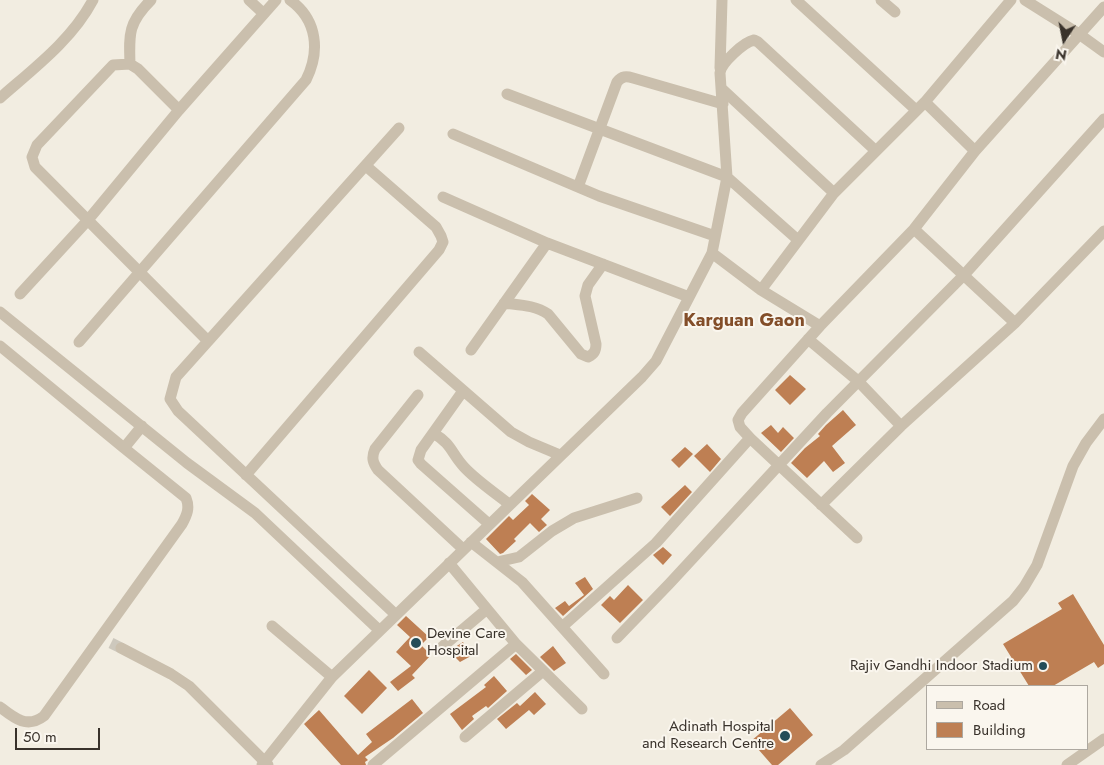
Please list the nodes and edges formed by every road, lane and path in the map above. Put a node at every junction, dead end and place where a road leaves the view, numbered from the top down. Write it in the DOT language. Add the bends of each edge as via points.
graph roads {
  1 [pos="93,0"];
  2 [pos="150,0"];
  3 [pos="249,0"];
  4 [pos="276,0"];
  5 [pos="290,0"];
  6 [pos="722,0"];
  7 [pos="881,0"];
  8 [pos="1011,0"];
  9 [pos="1025,0"];
  10 [pos="804,3"];
  11 [pos="1104,7"];
  12 [pos="895,12"];
  13 [pos="263,13"];
  14 [pos="1079,34"];
  15 [pos="1104,52"];
  16 [pos="130,64"];
  17 [pos="720,68"];
  18 [pos="721,88"];
  19 [pos="507,94"];
  20 [pos="0,98"];
  21 [pos="925,102"];
  22 [pos="722,104"];
  23 [pos="179,110"];
  24 [pos="916,110"];
  25 [pos="1104,119"];
  26 [pos="398,128"];
  27 [pos="599,129"];
  28 [pos="453,134"];
  29 [pos="876,151"];
  30 [pos="976,151"];
  31 [pos="366,166"];
  32 [pos="727,177"];
  33 [pos="578,187"];
  34 [pos="834,193"];
  35 [pos="443,196"];
  36 [pos="88,220"];
  37 [pos="914,229"];
  38 [pos="1104,231"];
  39 [pos="715,236"];
  40 [pos="798,240"];
  41 [pos="548,243"];
  42 [pos="712,253"];
  43 [pos="602,264"];
  44 [pos="140,273"];
  45 [pos="964,275"];
  46 [pos="761,290"];
  47 [pos="20,294"];
  48 [pos="689,297"];
  49 [pos="504,303"];
  50 [pos="0,312"];
  51 [pos="1015,323"];
  52 [pos="820,326"];
  53 [pos="808,339"];
  54 [pos="208,341"];
  55 [pos="80,342"];
  56 [pos="0,346"];
  57 [pos="471,350"];
  58 [pos="419,352"];
  59 [pos="858,381"];
  60 [pos="463,391"];
  61 [pos="418,395"];
  62 [pos="1104,420"];
  63 [pos="142,426"];
  64 [pos="901,426"];
  65 [pos="433,432"];
  66 [pos="750,438"];
  67 [pos="124,448"];
  68 [pos="560,455"];
  69 [pos="778,465"];
  70 [pos="246,475"];
  71 [pos="637,498"];
  72 [pos="509,504"];
  73 [pos="822,505"];
  74 [pos="489,524"];
  75 [pos="857,538"];
  76 [pos="467,545"];
  77 [pos="497,562"];
  78 [pos="448,563"];
  79 [pos="487,609"];
  80 [pos="396,614"];
  81 [pos="272,626"];
  82 [pos="562,627"];
  83 [pos="379,630"];
  84 [pos="616,638"];
  85 [pos="111,643"];
  86 [pos="516,644"];
  87 [pos="442,647"];
  88 [pos="543,671"];
  89 [pos="604,674"];
  90 [pos="332,677"];
  91 [pos="0,708"];
  92 [pos="582,709"];
  93 [pos="465,737"];
  94 [pos="1104,739"];
  95 [pos="1089,749"];
  96 [pos="1088,750"];
  97 [pos="265,764"];
  98 [pos="373,765"];
  99 [pos="821,765"];
  100 [pos="1066,765"];
  1 -- 20 [label="street" via="88,11 58,47"];
  2 -- 16 [label="street" via="133,23"];
  3 -- 13 [label="street"];
  4 -- 13 [label="street"];
  5 -- 44 [label="street" via="306,18 316,41 314,61 306,80"];
  6 -- 17 [label="street"];
  7 -- 12 [label="street"];
  8 -- 21 [label="street"];
  9 -- 14 [label="street"];
  10 -- 24 [label="street"];
  11 -- 14 [label="street"];
  13 -- 23 [label="street"];
  14 -- 15 [label="street"];
  14 -- 30 [label="street"];
  16 -- 23 [label="street"];
  16 -- 36 [label="street" via="113,65 37,145 32,157 35,167"];
  17 -- 18 [label="street"];
  17 -- 29 [label="street" via="746,42 754,40"];
  18 -- 22 [label="street"];
  18 -- 34 [label="street"];
  19 -- 27 [label="street"];
  21 -- 24 [label="street"];
  21 -- 30 [label="street"];
  22 -- 27 [label="street" via="627,76 617,82"];
  22 -- 32 [label="street"];
  23 -- 36 [label="street"];
  24 -- 29 [label="street"];
  25 -- 45 [label="street"];
  26 -- 31 [label="street"];
  27 -- 32 [label="street"];
  27 -- 33 [label="street"];
  28 -- 33 [label="street"];
  29 -- 34 [label="street"];
  30 -- 37 [label="street"];
  31 -- 54 [label="street"];
  31 -- 70 [label="street" via="436,227 443,242"];
  32 -- 39 [label="street"];
  32 -- 40 [label="street"];
  33 -- 39 [label="street"];
  34 -- 40 [label="street"];
  35 -- 41 [label="street"];
  36 -- 44 [label="street"];
  36 -- 47 [label="street"];
  37 -- 45 [label="street"];
  37 -- 52 [label="street"];
  38 -- 51 [label="street"];
  39 -- 42 [label="street"];
  40 -- 46 [label="street"];
  41 -- 43 [label="street"];
  41 -- 49 [label="street"];
  42 -- 46 [label="street"];
  42 -- 48 [label="street"];
  43 -- 48 [label="street"];
  43 -- 49 [label="street" via="588,285 585,296 596,344 593,354 588,357 581,354 543,310"];
  44 -- 54 [label="street"];
  44 -- 55 [label="street"];
  45 -- 51 [label="street"];
  45 -- 59 [label="street"];
  46 -- 52 [label="street"];
  48 -- 68 [label="street" via="656,361"];
  49 -- 57 [label="street"];
  50 -- 63 [label="street"];
  51 -- 64 [label="street"];
  52 -- 53 [label="street"];
  53 -- 59 [label="street"];
  53 -- 66 [label="street" via="742,413 738,420 740,427"];
  54 -- 70 [label="street" via="176,377 170,399 178,412"];
  56 -- 67 [label="street"];
  58 -- 60 [label="street"];
  59 -- 64 [label="street"];
  59 -- 69 [label="street"];
  60 -- 65 [label="street"];
  60 -- 68 [label="street" via="511,432"];
  61 -- 76 [label="street" via="375,449 374,464"];
  62 -- 99 [label="street" via="1073,466 1037,565 1014,601 844,750"];
  63 -- 67 [label="street"];
  63 -- 83 [label="street" via="255,514"];
  64 -- 73 [label="street"];
  65 -- 72 [label="street" via="447,442 462,465"];
  65 -- 74 [label="street" via="420,450 420,464"];
  66 -- 69 [label="street"];
  66 -- 82 [label="street" via="656,543"];
  67 -- 85 [label="street" via="186,498 188,515"];
  68 -- 72 [label="street"];
  69 -- 73 [label="street"];
  69 -- 84 [label="street"];
  70 -- 80 [label="street"];
  71 -- 77 [label="street" via="574,518 552,530 519,558"];
  72 -- 74 [label="street"];
  73 -- 75 [label="street"];
  74 -- 76 [label="street"];
  76 -- 77 [label="street"];
  76 -- 78 [label="street"];
  77 -- 82 [label="street" via="522,582"];
  78 -- 79 [label="street"];
  78 -- 80 [label="street"];
  79 -- 86 [label="street"];
  79 -- 87 [label="street"];
  80 -- 83 [label="street"];
  81 -- 90 [label="street"];
  82 -- 89 [label="street"];
  83 -- 90 [label="street"];
  85 -- 91 [label="street" via="37,721 16,719"];
  85 -- 97 [label="street" via="189,686"];
  86 -- 88 [label="street"];
  86 -- 98 [label="street"];
  88 -- 92 [label="street"];
  88 -- 93 [label="street"];
  90 -- 97 [label="street"];
  94 -- 95 [label="street"];
  96 -- 100 [label="street"];
}
